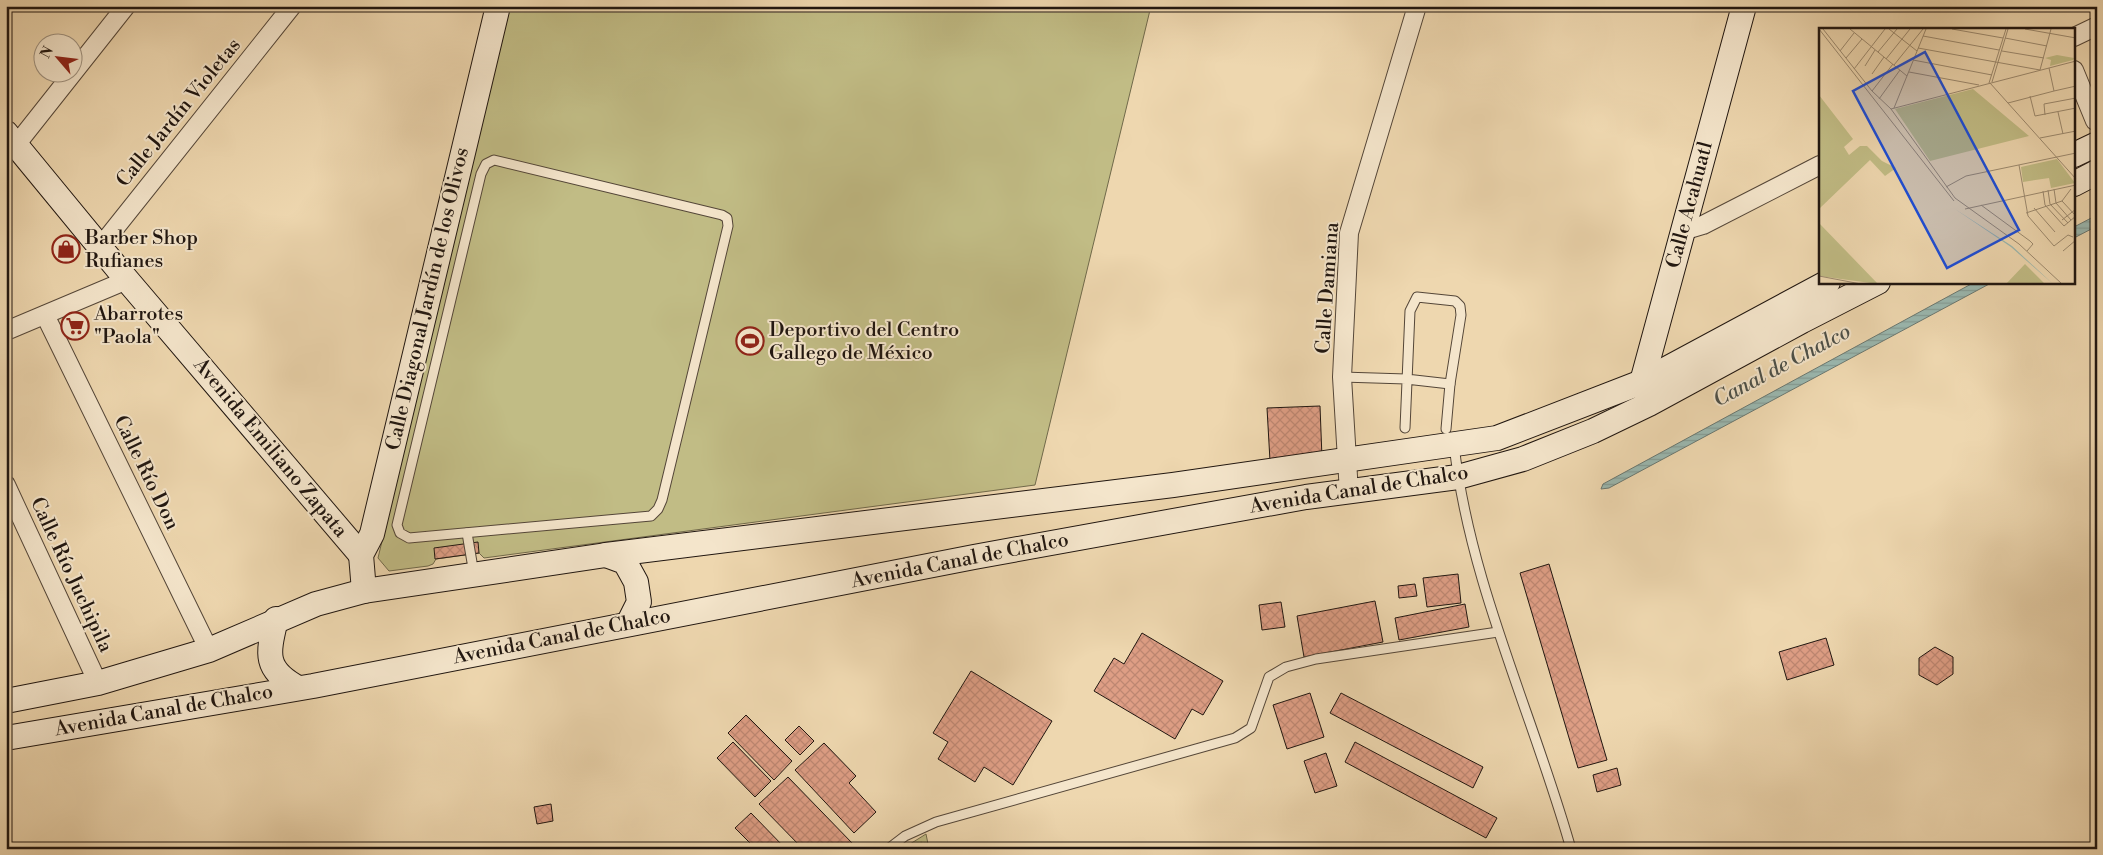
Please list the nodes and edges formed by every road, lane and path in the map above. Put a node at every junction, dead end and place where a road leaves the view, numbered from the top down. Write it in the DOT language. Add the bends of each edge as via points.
graph roads {
  1 [pos="126,6"];
  2 [pos="292,6"];
  3 [pos="498,6"];
  4 [pos="1416,6"];
  5 [pos="1744,6"];
  6 [pos="2097,26"];
  7 [pos="2076,36"];
  8 [pos="2076,76"];
  9 [pos="2096,133"];
  10 [pos="11,139"];
  11 [pos="2076,154"];
  12 [pos="1819,166"];
  13 [pos="2097,172"];
  14 [pos="2076,183"];
  15 [pos="1683,231"];
  16 [pos="100,247"];
  17 [pos="127,280"];
  18 [pos="1824,284"];
  19 [pos="1874,284"];
  20 [pos="45,315"];
  21 [pos="6,331"];
  22 [pos="1342,377"];
  23 [pos="1406,379"];
  24 [pos="1642,382"];
  25 [pos="1450,384"];
  26 [pos="1650,404"];
  27 [pos="1405,428"];
  28 [pos="1450,436"];
  29 [pos="1348,460"];
  30 [pos="1458,477"];
  31 [pos="6,485"];
  32 [pos="1349,493"];
  33 [pos="467,532"];
  34 [pos="361,555"];
  35 [pos="606,555"];
  36 [pos="474,574"];
  37 [pos="364,591"];
  38 [pos="276,619"];
  39 [pos="628,624"];
  40 [pos="1498,632"];
  41 [pos="208,650"];
  42 [pos="98,683"];
  43 [pos="298,688"];
  44 [pos="6,701"];
  45 [pos="6,738"];
  46 [pos="888,849"];
  47 [pos="1571,849"];
  1 -- 10 [label="street"];
  2 -- 16 [label="street, Calle Jardín Violetas"];
  3 -- 34 [label="main road, Calle Diagonal Jardín de los Olivos" via="374,524"];
  4 -- 22 [label="street, Calle Damiana" via="1349,233"];
  5 -- 15 [label="main road, Calle Acahuatl"];
  6 -- 7 [label="street"];
  8 -- 9 [label="street"];
  9 -- 11 [label="main road"];
  10 -- 16 [label="main road, Avenida Emiliano Zapata"];
  12 -- 15 [label="street" via="1702,225"];
  13 -- 14 [label="main road"];
  15 -- 24 [label="main road, Calle Acahuatl"];
  16 -- 17 [label="main road, Avenida Emiliano Zapata"];
  17 -- 20 [label="street"];
  17 -- 34 [label="main road, Avenida Emiliano Zapata"];
  18 -- 24 [label="main road, Avenida Canal de Chalco"];
  19 -- 26 [label="main road, Avenida Canal de Chalco"];
  20 -- 21 [label="street"];
  20 -- 41 [label="street, Calle Río Don"];
  22 -- 23 [label="lane"];
  22 -- 29 [label="street, Calle Damiana"];
  23 -- 25 [label="lane"];
  23 -- 25 [label="lane" via="1413,302 1417,297 1455,301 1460,306 1461,315"];
  23 -- 27 [label="lane"];
  24 -- 26 [label="main road"];
  24 -- 28 [label="main road, Avenida Canal de Chalco" via="1497,438"];
  25 -- 28 [label="lane"];
  26 -- 30 [label="main road, Avenida Canal de Chalco" via="1524,459"];
  28 -- 29 [label="main road, Avenida Canal de Chalco"];
  28 -- 30 [label="lane"];
  29 -- 32 [label="street, Calle Damiana"];
  29 -- 35 [label="main road, Avenida Canal de Chalco"];
  30 -- 32 [label="main road, Avenida Canal de Chalco"];
  30 -- 40 [label="lane" via="1473,550"];
  31 -- 42 [label="street, Calle Río Juchipila"];
  32 -- 39 [label="main road, Avenida Canal de Chalco" via="1306,497"];
  33 -- 33 [label="lane" via="409,538 400,533 396,525 486,164 494,160 727,218 728,226 658,509 650,516"];
  33 -- 36 [label="lane"];
  34 -- 37 [label="main road, Calle Diagonal Jardín de los Olivos"];
  35 -- 36 [label="main road, Avenida Canal de Chalco"];
  35 -- 39 [label="main road" via="626,562 636,582 639,602"];
  36 -- 37 [label="main road, Avenida Canal de Chalco"];
  37 -- 38 [label="main road, Avenida Canal de Chalco"];
  38 -- 41 [label="main road, Avenida Canal de Chalco"];
  38 -- 43 [label="main road" via="269,652 274,669 286,682"];
  39 -- 43 [label="main road, Avenida Canal de Chalco"];
  40 -- 46 [label="lane" via="1316,659 1286,667 1269,677 1251,728 1235,738 936,822 905,836"];
  40 -- 47 [label="lane" via="1552,782"];
  41 -- 42 [label="main road, Avenida Canal de Chalco"];
  42 -- 44 [label="main road, Avenida Canal de Chalco"];
  43 -- 45 [label="main road, Avenida Canal de Chalco"];
}
